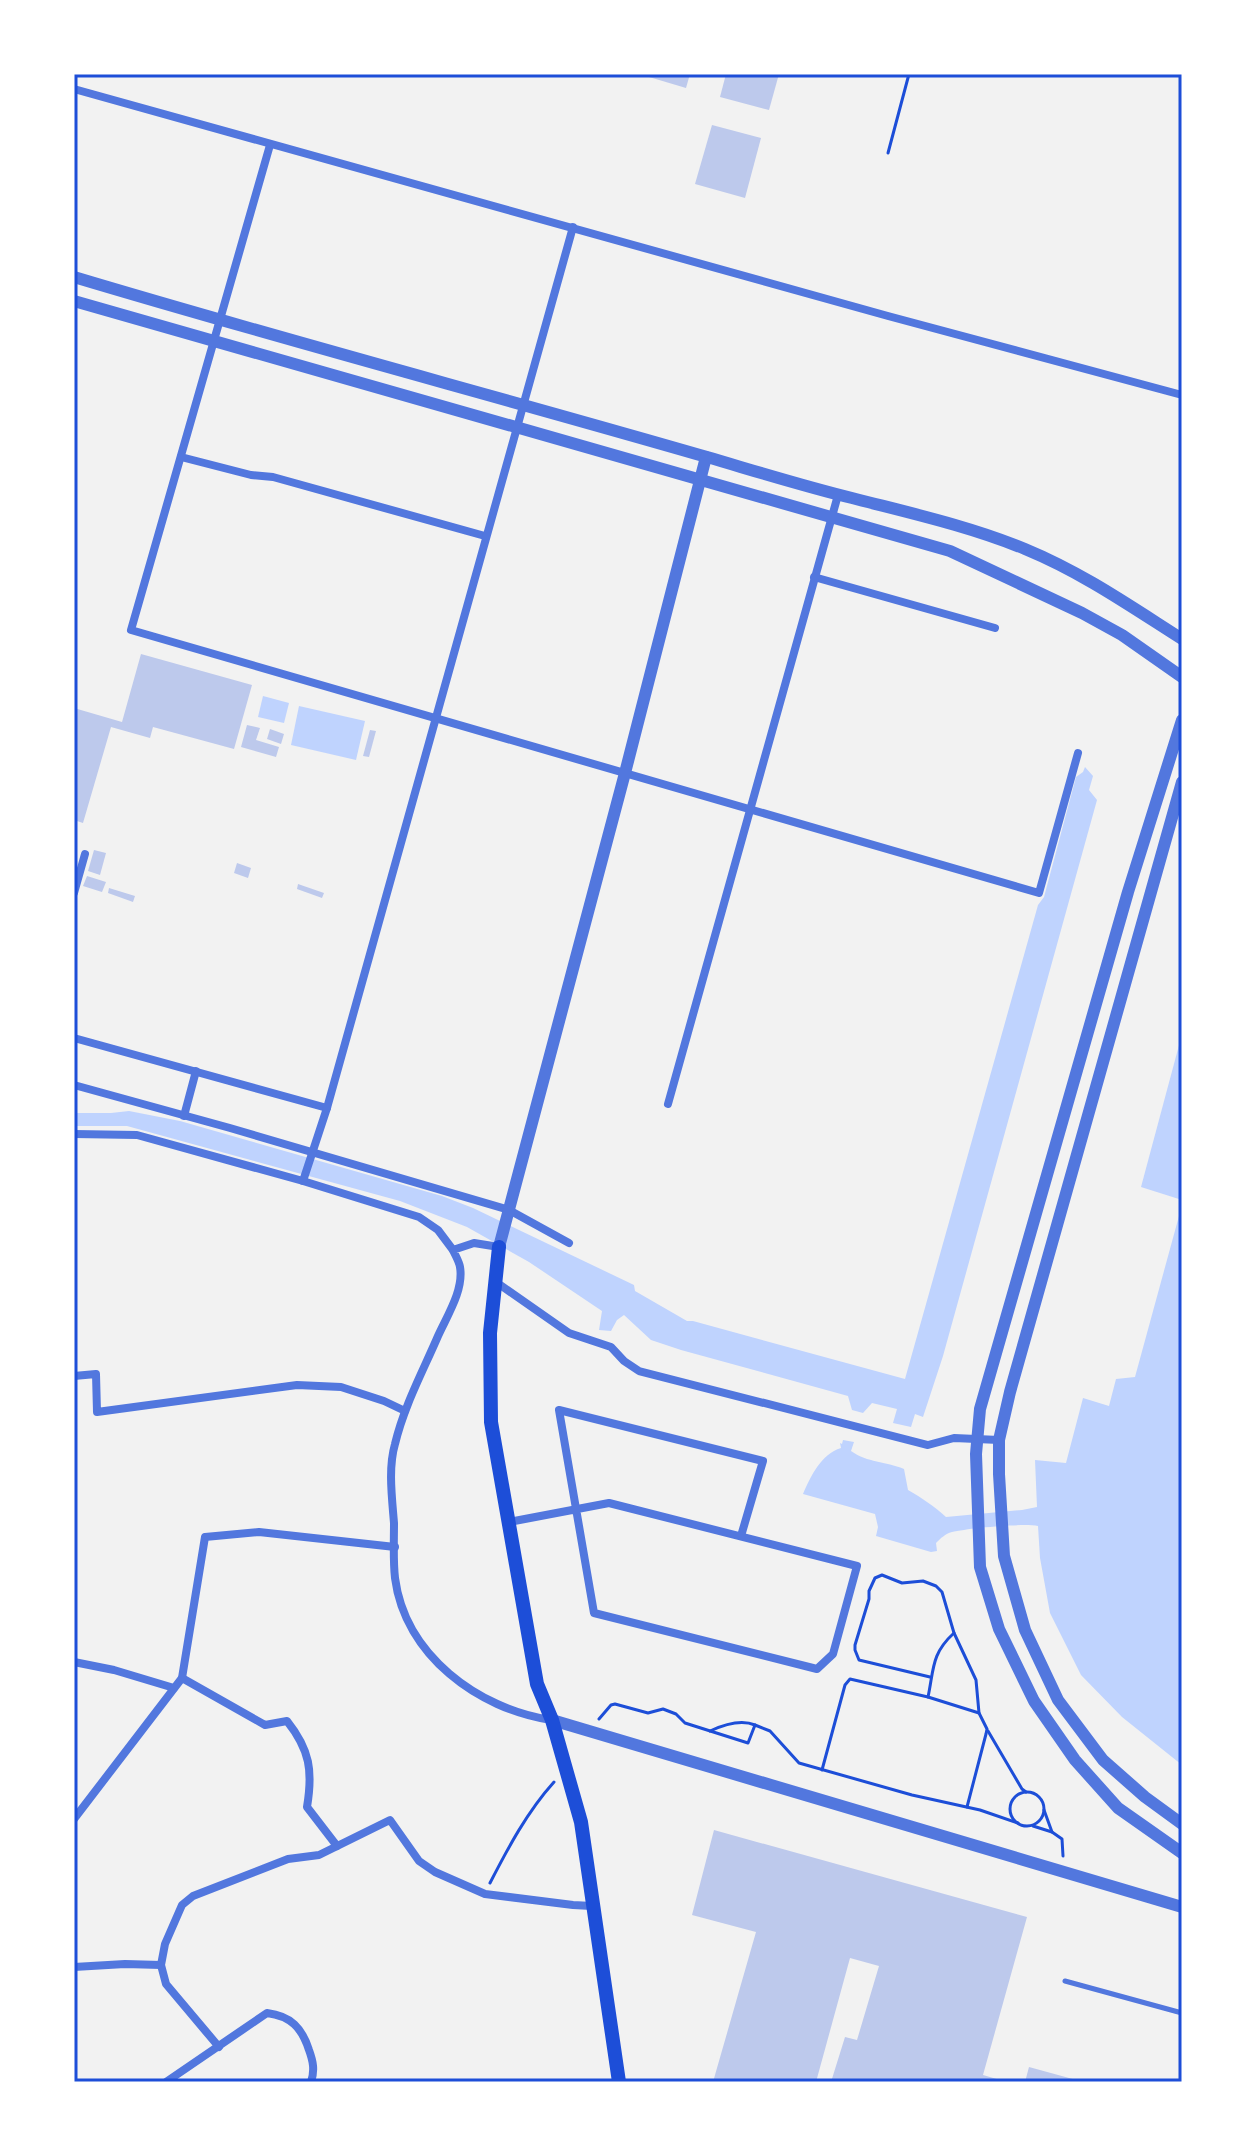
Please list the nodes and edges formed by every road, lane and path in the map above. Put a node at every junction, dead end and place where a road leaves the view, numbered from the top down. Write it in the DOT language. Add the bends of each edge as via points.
graph roads {
  1 [pos="909,74"];
  2 [pos="74,89"];
  3 [pos="270,145"];
  4 [pos="888,153"];
  5 [pos="573,227"];
  6 [pos="74,277"];
  7 [pos="74,301"];
  8 [pos="221,321"];
  9 [pos="215,342"];
  10 [pos="1182,395"];
  11 [pos="523,404"];
  12 [pos="516,428"];
  13 [pos="181,457"];
  14 [pos="706,457"];
  15 [pos="700,480"];
  16 [pos="838,495"];
  17 [pos="832,516"];
  18 [pos="485,536"];
  19 [pos="814,577"];
  20 [pos="995,628"];
  21 [pos="1182,639"];
  22 [pos="1182,677"];
  23 [pos="435,719"];
  24 [pos="1182,720"];
  25 [pos="1078,753"];
  26 [pos="625,773"];
  27 [pos="1182,782"];
  28 [pos="750,809"];
  29 [pos="85,854"];
  30 [pos="74,893"];
  31 [pos="74,1038"];
  32 [pos="196,1071"];
  33 [pos="74,1085"];
  34 [pos="668,1104"];
  35 [pos="327,1108"];
  36 [pos="184,1116"];
  37 [pos="74,1134"];
  38 [pos="313,1154"];
  39 [pos="303,1181"];
  40 [pos="509,1210"];
  41 [pos="569,1243"];
  42 [pos="499,1247"];
  43 [pos="453,1250"];
  44 [pos="496,1282"];
  45 [pos="74,1376"];
  46 [pos="405,1411"];
  47 [pos="977,1439"];
  48 [pos="999,1440"];
  49 [pos="576,1509"];
  50 [pos="509,1522"];
  51 [pos="741,1536"];
  52 [pos="395,1547"];
  53 [pos="954,1633"];
  54 [pos="74,1662"];
  55 [pos="930,1677"];
  56 [pos="182,1678"];
  57 [pos="174,1688"];
  58 [pos="928,1697"];
  59 [pos="979,1713"];
  60 [pos="599,1719"];
  61 [pos="552,1720"];
  62 [pos="755,1725"];
  63 [pos="987,1729"];
  64 [pos="710,1731"];
  65 [pos="567,1766"];
  66 [pos="822,1770"];
  67 [pos="1026,1792"];
  68 [pos="967,1807"];
  69 [pos="1044,1810"];
  70 [pos="74,1819"];
  71 [pos="1018,1823"];
  72 [pos="1182,1824"];
  73 [pos="1029,1826"];
  74 [pos="1052,1832"];
  75 [pos="337,1846"];
  76 [pos="1182,1853"];
  77 [pos="1063,1862"];
  78 [pos="485,1894"];
  79 [pos="592,1906"];
  80 [pos="1182,1907"];
  81 [pos="161,1965"];
  82 [pos="74,1967"];
  83 [pos="1065,1981"];
  84 [pos="1182,2013"];
  85 [pos="219,2047"];
  86 [pos="166,2082"];
  87 [pos="311,2082"];
  88 [pos="619,2082"];
  1 -- 4 [label="path"];
  2 -- 3 [label="street"];
  3 -- 5 [label="street"];
  3 -- 8 [label="street"];
  5 -- 10 [label="street"];
  5 -- 11 [label="street"];
  6 -- 8 [label="street"];
  7 -- 9 [label="street"];
  8 -- 9 [label="street"];
  8 -- 11 [label="street"];
  9 -- 12 [label="street"];
  9 -- 13 [label="street"];
  11 -- 12 [label="street"];
  11 -- 14 [label="street"];
  12 -- 15 [label="street"];
  12 -- 18 [label="street"];
  13 -- 18 [label="street"];
  13 -- 23 [label="street" via="131,630"];
  14 -- 15 [label="street"];
  14 -- 16 [label="street"];
  15 -- 17 [label="street"];
  15 -- 26 [label="street"];
  16 -- 17 [label="street"];
  16 -- 21 [label="street" via="980,531 1029,550 1109,591"];
  17 -- 19 [label="street"];
  17 -- 22 [label="street" via="950,551 1047,595 1122,635"];
  18 -- 23 [label="street"];
  19 -- 20 [label="street"];
  19 -- 28 [label="street"];
  23 -- 26 [label="street"];
  23 -- 35 [label="street"];
  24 -- 47 [label="street" via="980,1409"];
  25 -- 28 [label="street" via="1039,893"];
  26 -- 28 [label="street"];
  26 -- 40 [label="street"];
  27 -- 48 [label="street"];
  28 -- 34 [label="street"];
  29 -- 30 [label="street"];
  31 -- 32 [label="street"];
  32 -- 35 [label="street"];
  32 -- 36 [label="street"];
  33 -- 36 [label="street"];
  35 -- 38 [label="street"];
  36 -- 38 [label="street"];
  37 -- 39 [label="street" via="137,1135"];
  38 -- 39 [label="street"];
  38 -- 40 [label="street"];
  39 -- 43 [label="street" via="419,1217"];
  40 -- 41 [label="street"];
  40 -- 42 [label="street"];
  42 -- 43 [label="street" via="474,1243"];
  42 -- 44 [label="main road"];
  43 -- 46 [label="street" via="460,1268 458,1291"];
  44 -- 47 [label="street" via="569,1333 611,1347 639,1371 928,1445"];
  44 -- 50 [label="main road" via="490,1333 491,1422"];
  45 -- 46 [label="street" via="96,1374 97,1412 297,1385 341,1387"];
  46 -- 52 [label="street" via="394,1447"];
  47 -- 48 [label="street"];
  47 -- 76 [label="street" via="980,1567 999,1629 1034,1701 1075,1760 1118,1808"];
  48 -- 72 [label="street" via="1004,1556 1025,1630 1051,1686 1103,1760"];
  49 -- 50 [label="street"];
  49 -- 51 [label="street" via="609,1503"];
  49 -- 51 [label="street" via="559,1410 763,1461"];
  49 -- 51 [label="street" via="594,1613 817,1669 833,1654 857,1566"];
  50 -- 61 [label="main road" via="537,1684"];
  52 -- 56 [label="street" via="259,1532 205,1537"];
  52 -- 61 [label="street" via="395,1578 403,1607 431,1656 470,1691 528,1716"];
  53 -- 55 [label="path" via="940,1648"];
  53 -- 55 [label="path" via="936,1586 882,1575 872,1581 855,1645 859,1660"];
  53 -- 59 [label="path" via="976,1680"];
  54 -- 57 [label="street"];
  55 -- 58 [label="path"];
  56 -- 57 [label="street"];
  56 -- 75 [label="street" via="265,1725 287,1721 300,1737 310,1766 307,1807"];
  57 -- 70 [label="street"];
  58 -- 59 [label="path"];
  58 -- 66 [label="path" via="854,1678 846,1681"];
  59 -- 63 [label="path"];
  60 -- 64 [label="path" via="615,1704 648,1713 663,1709"];
  61 -- 65 [label="main road"];
  61 -- 80 [label="street"];
  62 -- 64 [label="path" via="746,1721"];
  62 -- 64 [label="path" via="748,1743"];
  62 -- 66 [label="path" via="770,1731 799,1763"];
  63 -- 67 [label="path"];
  63 -- 68 [label="path"];
  65 -- 78 [label="path" via="509,1846"];
  65 -- 79 [label="main road"];
  66 -- 68 [label="path"];
  67 -- 69 [label="path" via="1041,1799"];
  67 -- 71 [label="path" via="1015,1797 1011,1808"];
  68 -- 71 [label="path"];
  69 -- 73 [label="path"];
  69 -- 74 [label="path"];
  71 -- 73 [label="path"];
  73 -- 74 [label="path"];
  74 -- 77 [label="path" via="1062,1839"];
  75 -- 78 [label="street" via="390,1820 419,1861"];
  75 -- 81 [label="street" via="193,1896 182,1905"];
  78 -- 79 [label="street"];
  79 -- 88 [label="main road"];
  81 -- 82 [label="street"];
  81 -- 85 [label="street" via="166,1984"];
  83 -- 84 [label="lane"];
  85 -- 86 [label="street"];
  85 -- 87 [label="street" via="267,2013 279,2014 303,2034 313,2062"];
}
